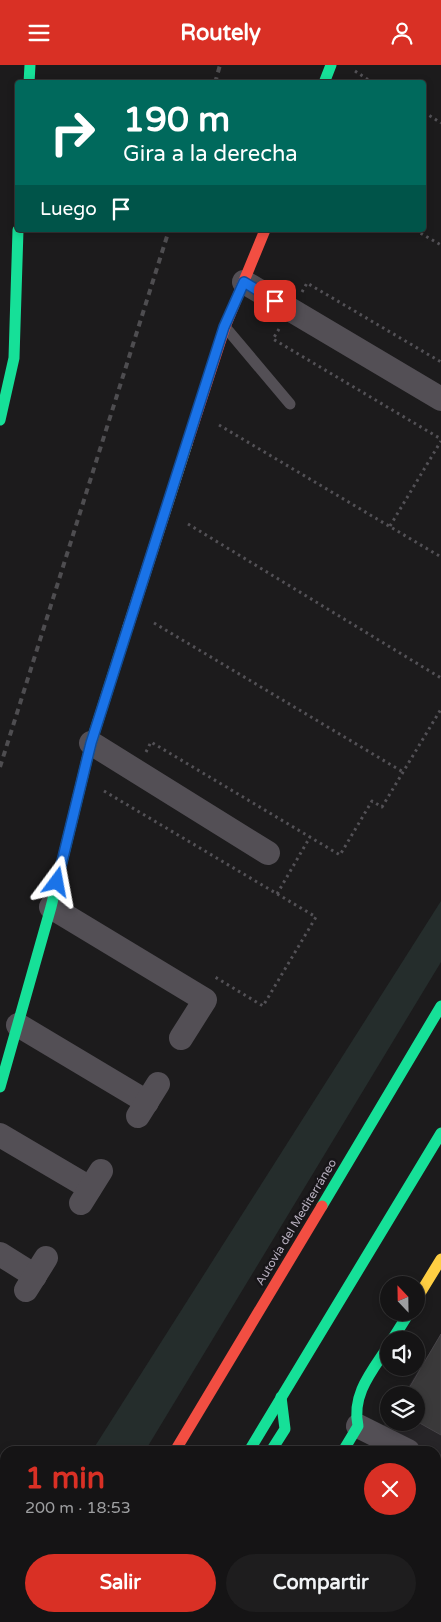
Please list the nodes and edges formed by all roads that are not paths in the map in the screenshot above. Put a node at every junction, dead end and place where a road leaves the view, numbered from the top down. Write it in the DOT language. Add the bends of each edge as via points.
graph roads {
  1 [pos="30,65"];
  2 [pos="331,65"];
  3 [pos="29,80"];
  4 [pos="325,80"];
  5 [pos="18,232"];
  6 [pos="264,232"];
  7 [pos="244,282"];
  8 [pos="224,327"];
  9 [pos="441,399"];
  10 [pos="290,404"];
  11 [pos="0,421"];
  12 [pos="91,743"];
  13 [pos="268,853"];
  14 [pos="51,907"];
  15 [pos="441,1007"];
  16 [pos="18,1025"];
  17 [pos="181,1038"];
  18 [pos="0,1087"];
  19 [pos="148,1101"];
  20 [pos="441,1133"];
  21 [pos="0,1135"];
  22 [pos="91,1188"];
  23 [pos="0,1254"];
  24 [pos="441,1259"];
  25 [pos="36,1275"];
  26 [pos="425,1285"];
  27 [pos="380,1360"];
  28 [pos="281,1397"];
  29 [pos="358,1426"];
  30 [pos="178,1446"];
  31 [pos="252,1446"];
  32 [pos="274,1446"];
  33 [pos="346,1446"];
  34 [pos="398,1446"];
  1 -- 3 [label="main road"];
  2 -- 4 [label="main road"];
  5 -- 11 [label="main road" via="14,358"];
  6 -- 7 [label="main road"];
  7 -- 8 [label="main road"];
  7 -- 9 [label="street"];
  8 -- 10 [label="lane"];
  8 -- 12 [label="main road"];
  12 -- 13 [label="street"];
  12 -- 14 [label="main road"];
  14 -- 16 [label="main road"];
  14 -- 17 [label="street" via="205,1000"];
  15 -- 30 [label="main road, Autovía del Mediterráneo"];
  16 -- 18 [label="main road"];
  16 -- 19 [label="street"];
  20 -- 28 [label="main road"];
  21 -- 22 [label="street"];
  23 -- 25 [label="street"];
  24 -- 26 [label="main road"];
  27 -- 29 [label="main road" via="354,1407"];
  28 -- 31 [label="main road"];
  28 -- 32 [label="main road" via="285,1429"];
  29 -- 33 [label="main road"];
  29 -- 34 [label="street"];
}
